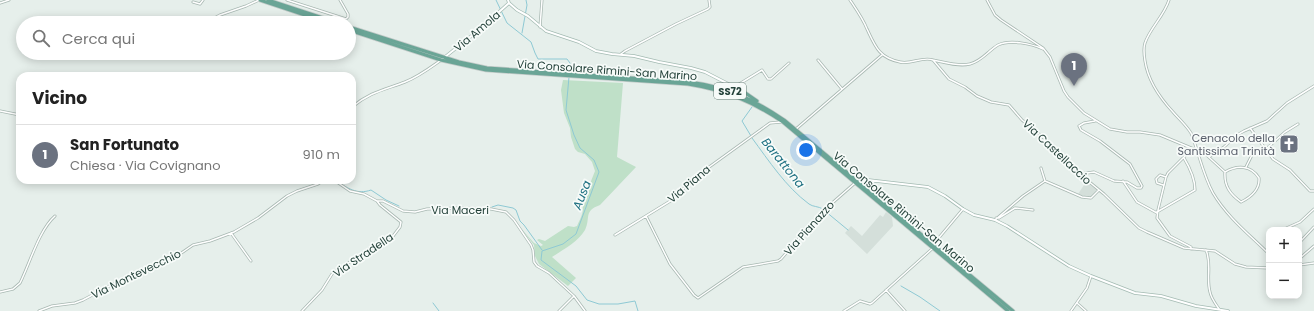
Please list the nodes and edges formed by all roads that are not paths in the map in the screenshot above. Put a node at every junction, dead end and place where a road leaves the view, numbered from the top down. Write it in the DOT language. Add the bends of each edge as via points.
graph roads {
  1 [pos="9,0"];
  2 [pos="203,0"];
  3 [pos="259,0"];
  4 [pos="268,0"];
  5 [pos="286,0"];
  6 [pos="340,0"];
  7 [pos="508,0"];
  8 [pos="542,0"];
  9 [pos="709,0"];
  10 [pos="850,0"];
  11 [pos="987,0"];
  12 [pos="1169,0"];
  13 [pos="193,2"];
  14 [pos="0,3"];
  15 [pos="510,3"];
  16 [pos="218,16"];
  17 [pos="308,16"];
  18 [pos="317,16"];
  19 [pos="337,16"];
  20 [pos="348,16"];
  21 [pos="540,27"];
  22 [pos="356,30"];
  23 [pos="1044,50"];
  24 [pos="622,54"];
  25 [pos="882,55"];
  26 [pos="443,59"];
  27 [pos="818,60"];
  28 [pos="933,60"];
  29 [pos="789,63"];
  30 [pos="574,75"];
  31 [pos="736,86"];
  32 [pos="1314,86"];
  33 [pos="842,88"];
  34 [pos="743,94"];
  35 [pos="356,104"];
  36 [pos="0,111"];
  37 [pos="16,114"];
  38 [pos="1095,121"];
  39 [pos="783,122"];
  40 [pos="1298,124"];
  41 [pos="1250,128"];
  42 [pos="796,129"];
  43 [pos="1192,149"];
  44 [pos="1255,149"];
  45 [pos="1197,150"];
  46 [pos="1266,150"];
  47 [pos="1209,157"];
  48 [pos="1184,158"];
  49 [pos="1041,168"];
  50 [pos="1246,168"];
  51 [pos="1225,172"];
  52 [pos="1079,174"];
  53 [pos="1166,177"];
  54 [pos="877,181"];
  55 [pos="1045,181"];
  56 [pos="1123,181"];
  57 [pos="857,182"];
  58 [pos="872,182"];
  59 [pos="318,184"];
  60 [pos="340,184"];
  61 [pos="1163,186"];
  62 [pos="1099,190"];
  63 [pos="1314,191"];
  64 [pos="870,192"];
  65 [pos="377,201"];
  66 [pos="963,209"];
  67 [pos="1314,209"];
  68 [pos="1033,210"];
  69 [pos="1157,212"];
  70 [pos="55,216"];
  71 [pos="646,216"];
  72 [pos="995,219"];
  73 [pos="1289,227"];
  74 [pos="1314,227"];
  75 [pos="231,233"];
  76 [pos="615,234"];
  77 [pos="937,240"];
  78 [pos="1302,240"];
  79 [pos="1314,246"];
  80 [pos="933,248"];
  81 [pos="1191,249"];
  82 [pos="1206,250"];
  83 [pos="1266,251"];
  84 [pos="1302,257"];
  85 [pos="251,261"];
  86 [pos="1314,263"];
  87 [pos="1302,265"];
  88 [pos="1266,268"];
  89 [pos="1091,276"];
  90 [pos="886,290"];
  91 [pos="0,292"];
  92 [pos="574,296"];
  93 [pos="1077,303"];
  94 [pos="1219,309"];
  95 [pos="39,311"];
  96 [pos="302,311"];
  97 [pos="559,311"];
  98 [pos="585,311"];
  99 [pos="844,311"];
  100 [pos="905,311"];
  101 [pos="1008,311"];
  102 [pos="1013,311"];
  103 [pos="1071,311"];
  104 [pos="1086,311"];
  105 [pos="1228,311"];
  1 -- 14 [label="street"];
  2 -- 13 [label="street" via="200,4"];
  3 -- 16 [label="street"];
  3 -- 17 [label="main road"];
  4 -- 18 [label="main road"];
  5 -- 19 [label="street"];
  6 -- 20 [label="street"];
  7 -- 15 [label="street"];
  8 -- 21 [label="street"];
  9 -- 24 [label="street" via="708,9 624,50"];
  10 -- 25 [label="street" via="867,28 872,43"];
  11 -- 23 [label="street" via="995,15"];
  12 -- 45 [label="street" via="1145,42 1146,69 1164,102 1187,126"];
  15 -- 21 [label="street"];
  15 -- 26 [label="street, Via Amola"];
  21 -- 24 [label="street" via="596,50"];
  22 -- 26 [label="main road, Via Consolare Rimini-San Marino / SS72"];
  23 -- 28 [label="street" via="1011,42 997,46 981,59 969,64"];
  23 -- 38 [label="street" via="1050,57 1068,97 1084,114"];
  24 -- 31 [label="street" via="691,68"];
  25 -- 28 [label="street" via="901,63 925,58"];
  25 -- 33 [label="street"];
  26 -- 30 [label="main road, Via Consolare Rimini-San Marino / SS72" via="486,70"];
  26 -- 35 [label="street" via="421,74 370,94"];
  27 -- 33 [label="street"];
  28 -- 52 [label="street, Via Castellaccio" via="949,79 977,96 991,102 1010,105 1022,120 1050,143"];
  29 -- 31 [label="street" via="771,79 768,79 762,70"];
  30 -- 34 [label="main road, Via Consolare Rimini-San Marino / SS72" via="689,82"];
  30 -- 39 [label="main road, Via Consolare Rimini-San Marino / SS72" via="708,87 743,98"];
  31 -- 34 [label="street"];
  32 -- 41 [label="street" via="1287,103 1267,121"];
  33 -- 42 [label="street"];
  34 -- 42 [label="main road, Via Consolare Rimini-San Marino / SS72"];
  36 -- 37 [label="street"];
  38 -- 43 [label="street" via="1118,131 1160,135"];
  38 -- 56 [label="street" via="1082,124 1081,130 1100,140 1130,164 1142,186 1137,188"];
  39 -- 57 [label="main road, Via Consolare Rimini-San Marino / SS72"];
  39 -- 71 [label="street, Via Piana" via="770,123 694,178 672,200"];
  40 -- 46 [label="street"];
  41 -- 46 [label="street"];
  41 -- 47 [label="street"];
  42 -- 57 [label="main road, Via Consolare Rimini-San Marino / SS72"];
  43 -- 45 [label="street"];
  43 -- 48 [label="street"];
  44 -- 50 [label="street"];
  45 -- 47 [label="street" via="1201,150"];
  45 -- 83 [label="street" via="1208,183 1220,204"];
  46 -- 63 [label="street" via="1310,191"];
  47 -- 51 [label="street"];
  48 -- 53 [label="street"];
  48 -- 69 [label="street" via="1191,169 1195,190"];
  49 -- 55 [label="street"];
  50 -- 51 [label="street" via="1234,168"];
  50 -- 51 [label="street" via="1254,171 1259,182 1255,192 1241,202 1227,188"];
  52 -- 56 [label="street" via="1094,172 1112,180"];
  52 -- 62 [label="street, Via Castellaccio"];
  53 -- 61 [label="street"];
  53 -- 61 [label="street" via="1160,175 1156,179 1157,183"];
  54 -- 57 [label="street"];
  54 -- 58 [label="street"];
  54 -- 66 [label="street" via="928,187"];
  55 -- 62 [label="street" via="1088,199"];
  55 -- 72 [label="street"];
  56 -- 69 [label="street" via="1137,202"];
  57 -- 58 [label="street"];
  57 -- 64 [label="main road, Via Consolare Rimini-San Marino / SS72"];
  57 -- 71 [label="street, Via Pianazzo" via="822,212 782,259 743,267 698,298 670,264"];
  57 -- 80 [label="main road, Via Consolare Rimini-San Marino / SS72"];
  58 -- 64 [label="street" via="868,188"];
  59 -- 75 [label="street, Via Montevecchio" via="287,196 258,218"];
  60 -- 65 [label="street, Via Maceri" via="350,191 364,194"];
  61 -- 69 [label="street"];
  62 -- 81 [label="street, Via Castellaccio" via="1139,228"];
  64 -- 102 [label="main road, Via Consolare Rimini-San Marino / SS72"];
  65 -- 92 [label="street, Via Maceri" via="409,212 461,208 506,212 531,245 537,266"];
  65 -- 96 [label="street, Via Stradella" via="401,222 395,235 332,274 322,290"];
  66 -- 72 [label="street" via="974,215"];
  66 -- 77 [label="street, Via Consolare Rimini-San Marino"];
  67 -- 73 [label="street" via="1300,222"];
  68 -- 72 [label="street" via="1015,208"];
  69 -- 81 [label="street" via="1159,222 1170,236"];
  70 -- 91 [label="street" via="44,230 20,282 13,289"];
  71 -- 76 [label="street, Via Piana"];
  72 -- 89 [label="street" via="1069,266"];
  74 -- 78 [label="street"];
  75 -- 85 [label="street"];
  75 -- 95 [label="street, Via Montevecchio" via="194,245 142,274 113,284 83,300"];
  79 -- 84 [label="street"];
  80 -- 90 [label="street"];
  80 -- 101 [label="main road, Via Consolare Rimini-San Marino / SS72"];
  81 -- 82 [label="street, Via Castellaccio"];
  82 -- 88 [label="street, Via Castellaccio" via="1220,253 1240,266"];
  82 -- 94 [label="street" via="1210,266 1209,291"];
  86 -- 87 [label="street"];
  89 -- 93 [label="street"];
  89 -- 94 [label="street" via="1135,293"];
  90 -- 99 [label="street" via="870,304 860,301"];
  90 -- 100 [label="street"];
  92 -- 97 [label="street"];
  92 -- 98 [label="street, Via Maceri"];
  93 -- 103 [label="street"];
  93 -- 104 [label="street"];
  94 -- 105 [label="street"];
}
